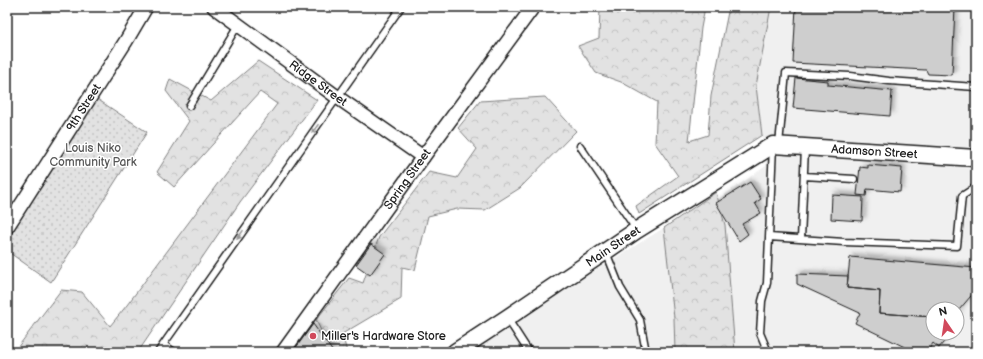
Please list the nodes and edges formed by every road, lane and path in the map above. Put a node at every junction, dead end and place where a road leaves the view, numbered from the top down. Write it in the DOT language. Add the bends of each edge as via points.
graph roads {
  1 [pos="146,7"];
  2 [pos="214,7"];
  3 [pos="401,7"];
  4 [pos="533,7"];
  5 [pos="238,25"];
  6 [pos="976,87"];
  7 [pos="337,97"];
  8 [pos="189,106"];
  9 [pos="776,145"];
  10 [pos="580,146"];
  11 [pos="806,147"];
  12 [pos="423,157"];
  13 [pos="976,158"];
  14 [pos="804,176"];
  15 [pos="854,179"];
  16 [pos="976,187"];
  17 [pos="7,227"];
  18 [pos="637,230"];
  19 [pos="769,237"];
  20 [pos="801,239"];
  21 [pos="606,251"];
  22 [pos="507,318"];
  23 [pos="164,345"];
  24 [pos="158,352"];
  25 [pos="174,352"];
  26 [pos="283,352"];
  27 [pos="455,352"];
  28 [pos="529,352"];
  29 [pos="646,352"];
  30 [pos="768,352"];
  1 -- 17 [label="street, 9th Street"];
  2 -- 5 [label="street, Ridge Street"];
  3 -- 7 [label="lane"];
  4 -- 12 [label="street, Spring Street"];
  5 -- 7 [label="street, Ridge Street"];
  5 -- 8 [label="lane"];
  6 -- 9 [label="lane" via="786,73"];
  7 -- 12 [label="street, Ridge Street"];
  7 -- 23 [label="lane, one-way"];
  9 -- 11 [label="street, Adamson Street"];
  9 -- 18 [label="street, Main Street"];
  9 -- 19 [label="lane"];
  10 -- 18 [label="lane"];
  11 -- 13 [label="street, Adamson Street"];
  11 -- 14 [label="lane"];
  12 -- 26 [label="street, Spring Street"];
  14 -- 15 [label="lane"];
  14 -- 20 [label="lane"];
  16 -- 20 [label="lane" via="962,196 957,246"];
  18 -- 21 [label="street, Main Street"];
  19 -- 20 [label="lane"];
  19 -- 30 [label="lane" via="767,283 762,301 760,333"];
  21 -- 22 [label="street, Main Street"];
  21 -- 29 [label="lane" via="620,287 640,320"];
  22 -- 27 [label="street, Main Street"];
  22 -- 28 [label="lane"];
  23 -- 24 [label="lane"];
  23 -- 25 [label="lane"];
}
